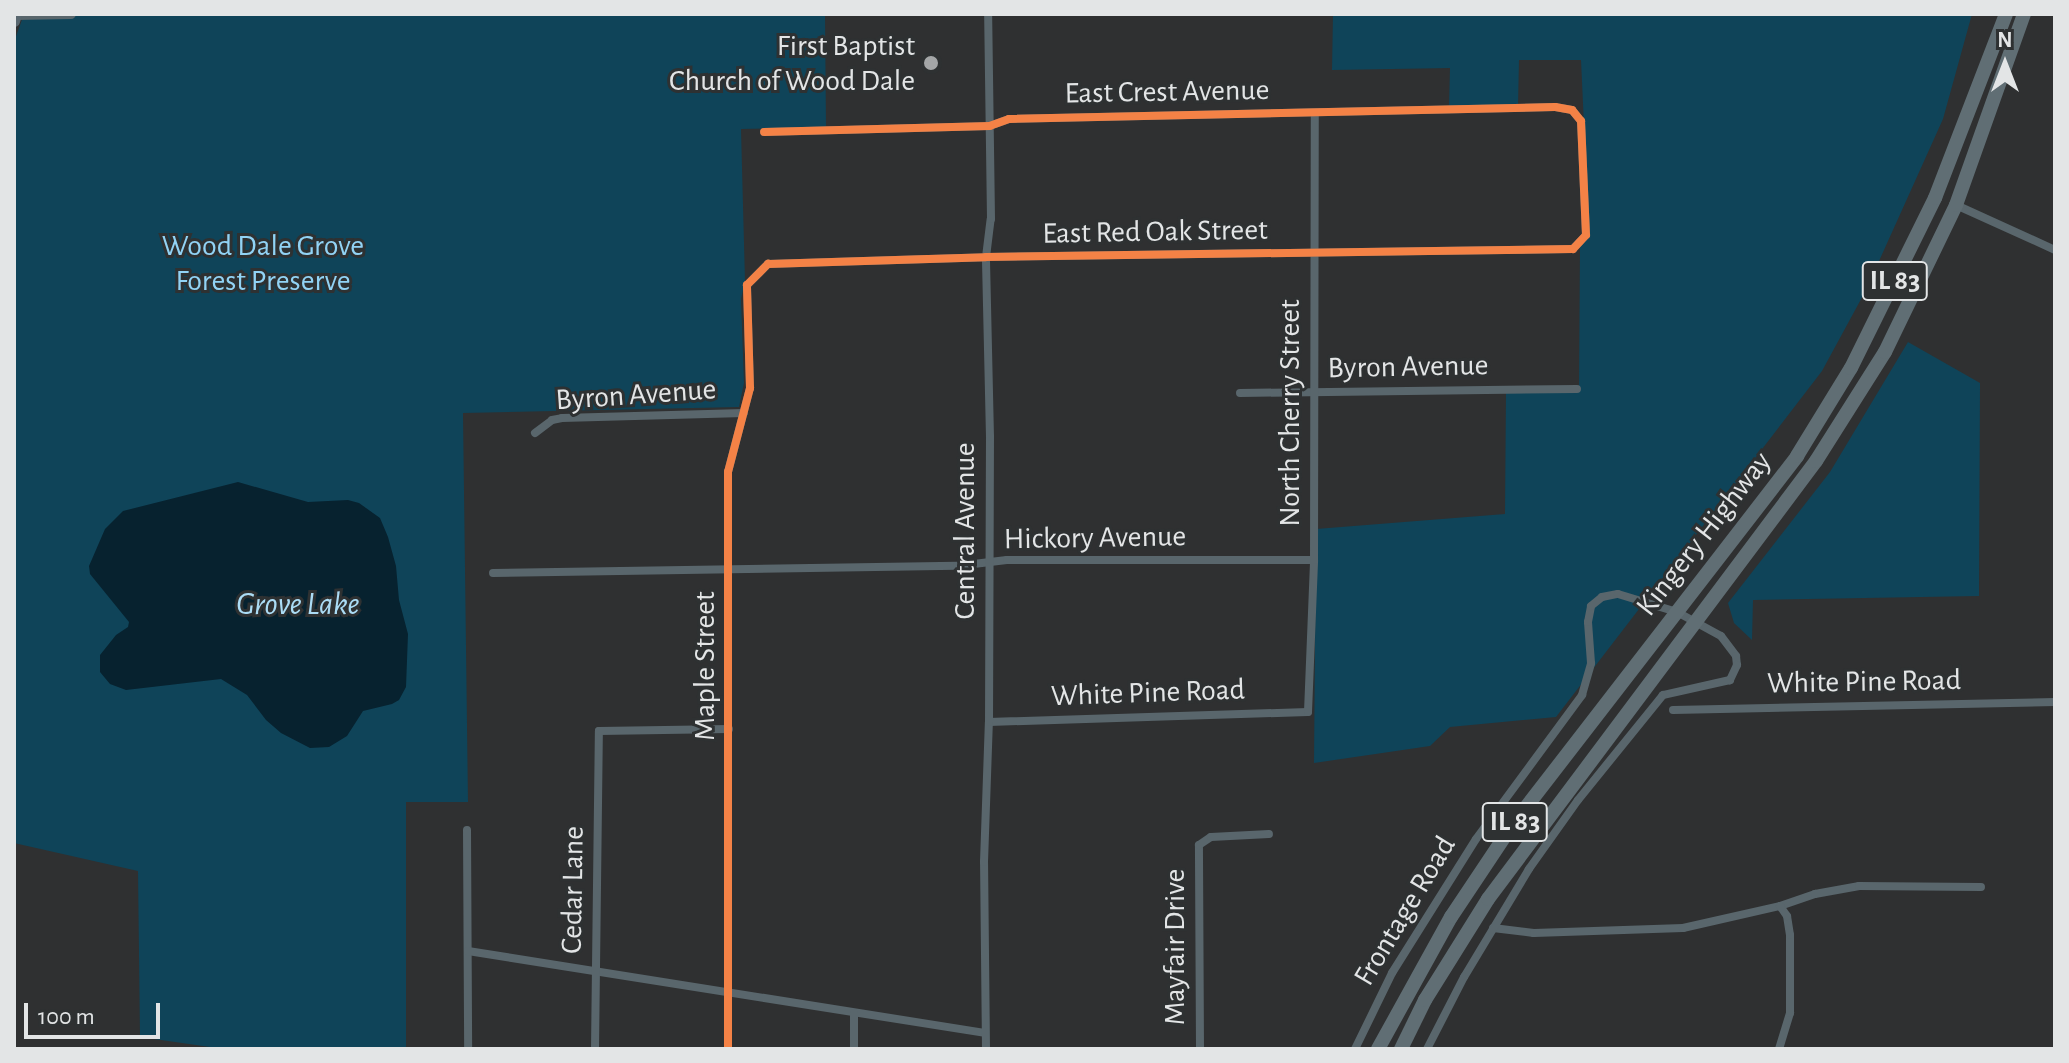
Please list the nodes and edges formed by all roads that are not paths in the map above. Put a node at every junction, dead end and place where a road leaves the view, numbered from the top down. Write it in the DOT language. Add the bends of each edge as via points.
graph roads {
  1 [pos="71,14"];
  2 [pos="988,14"];
  3 [pos="2006,14"];
  4 [pos="2024,14"];
  5 [pos="15,17"];
  6 [pos="1315,114"];
  7 [pos="990,126"];
  8 [pos="764,132"];
  9 [pos="1956,205"];
  10 [pos="1573,249"];
  11 [pos="2055,250"];
  12 [pos="1314,254"];
  13 [pos="986,257"];
  14 [pos="747,285"];
  15 [pos="1577,389"];
  16 [pos="1240,393"];
  17 [pos="1314,393"];
  18 [pos="744,413"];
  19 [pos="535,433"];
  20 [pos="1314,560"];
  21 [pos="989,564"];
  22 [pos="729,571"];
  23 [pos="493,573"];
  24 [pos="1677,612"];
  25 [pos="1698,622"];
  26 [pos="2055,702"];
  27 [pos="1673,710"];
  28 [pos="1308,712"];
  29 [pos="989,722"];
  30 [pos="729,729"];
  31 [pos="467,830"];
  32 [pos="1269,834"];
  33 [pos="1981,887"];
  34 [pos="1780,906"];
  35 [pos="1493,928"];
  36 [pos="468,951"];
  37 [pos="596,971"];
  38 [pos="728,993"];
  39 [pos="854,1013"];
  40 [pos="985,1033"];
  41 [pos="468,1049"];
  42 [pos="595,1049"];
  43 [pos="728,1049"];
  44 [pos="854,1049"];
  45 [pos="986,1049"];
  46 [pos="1200,1049"];
  47 [pos="1355,1049"];
  48 [pos="1378,1049"];
  49 [pos="1401,1049"];
  50 [pos="1427,1049"];
  51 [pos="1779,1049"];
  1 -- 5 [label="street"];
  2 -- 7 [label="street, Central Avenue"];
  3 -- 24 [label="highway, Kingery Highway / IL 83" via="1935,198 1851,368 1797,456"];
  4 -- 9 [label="highway, Kingery Highway / IL 83"];
  6 -- 7 [label="street, East Crest Avenue" via="1009,119"];
  6 -- 10 [label="street, East Crest Avenue" via="1572,110 1581,121 1586,235"];
  6 -- 12 [label="street, North Cherry Street"];
  7 -- 8 [label="street, East Crest Avenue"];
  7 -- 13 [label="street, Central Avenue" via="991,234"];
  9 -- 11 [label="street"];
  9 -- 25 [label="highway, Kingery Highway / IL 83" via="1885,352 1816,461"];
  10 -- 12 [label="street, East Red Oak Street"];
  12 -- 13 [label="street, East Red Oak Street"];
  12 -- 17 [label="street, North Cherry Street"];
  13 -- 14 [label="street, East Red Oak Street" via="768,264"];
  13 -- 21 [label="street, Central Avenue"];
  14 -- 18 [label="street, Maple Street" via="750,388"];
  15 -- 17 [label="street, Byron Avenue"];
  16 -- 17 [label="street, Byron Avenue"];
  17 -- 20 [label="street, North Cherry Street"];
  18 -- 19 [label="street, Byron Avenue" via="562,418"];
  18 -- 22 [label="street, Maple Street" via="728,472"];
  20 -- 21 [label="street, Hickory Avenue"];
  20 -- 28 [label="street, North Cherry Street"];
  21 -- 22 [label="street, Hickory Avenue"];
  21 -- 29 [label="street, Central Avenue"];
  22 -- 23 [label="street, Hickory Avenue"];
  22 -- 30 [label="street, Maple Street"];
  24 -- 25 [label="street, Frontage Road"];
  24 -- 47 [label="street, Frontage Road" via="1618,594 1591,606 1591,663 1582,695 1476,839 1392,973"];
  24 -- 48 [label="highway, Kingery Highway / IL 83" via="1513,824 1444,929"];
  25 -- 35 [label="street, Frontage Road" via="1731,647 1737,665 1730,680 1663,695 1578,800"];
  25 -- 49 [label="highway, Kingery Highway / IL 83" via="1488,899"];
  26 -- 27 [label="street, White Pine Road"];
  28 -- 29 [label="street, White Pine Road"];
  29 -- 40 [label="street, Central Avenue"];
  30 -- 37 [label="street, Cedar Lane" via="599,731"];
  30 -- 38 [label="street, Maple Street"];
  31 -- 36 [label="street"];
  32 -- 46 [label="street, Mayfair Drive" via="1211,837 1199,845"];
  33 -- 34 [label="street" via="1859,886"];
  34 -- 35 [label="street" via="1683,928 1534,933"];
  34 -- 51 [label="street" via="1790,935 1790,1013"];
  35 -- 50 [label="street, Frontage Road"];
  36 -- 37 [label="street"];
  36 -- 41 [label="street"];
  37 -- 38 [label="street"];
  37 -- 42 [label="street, Cedar Lane"];
  38 -- 39 [label="street"];
  38 -- 43 [label="street, Maple Street"];
  39 -- 40 [label="street"];
  39 -- 44 [label="street"];
  40 -- 45 [label="street, Central Avenue"];
}
